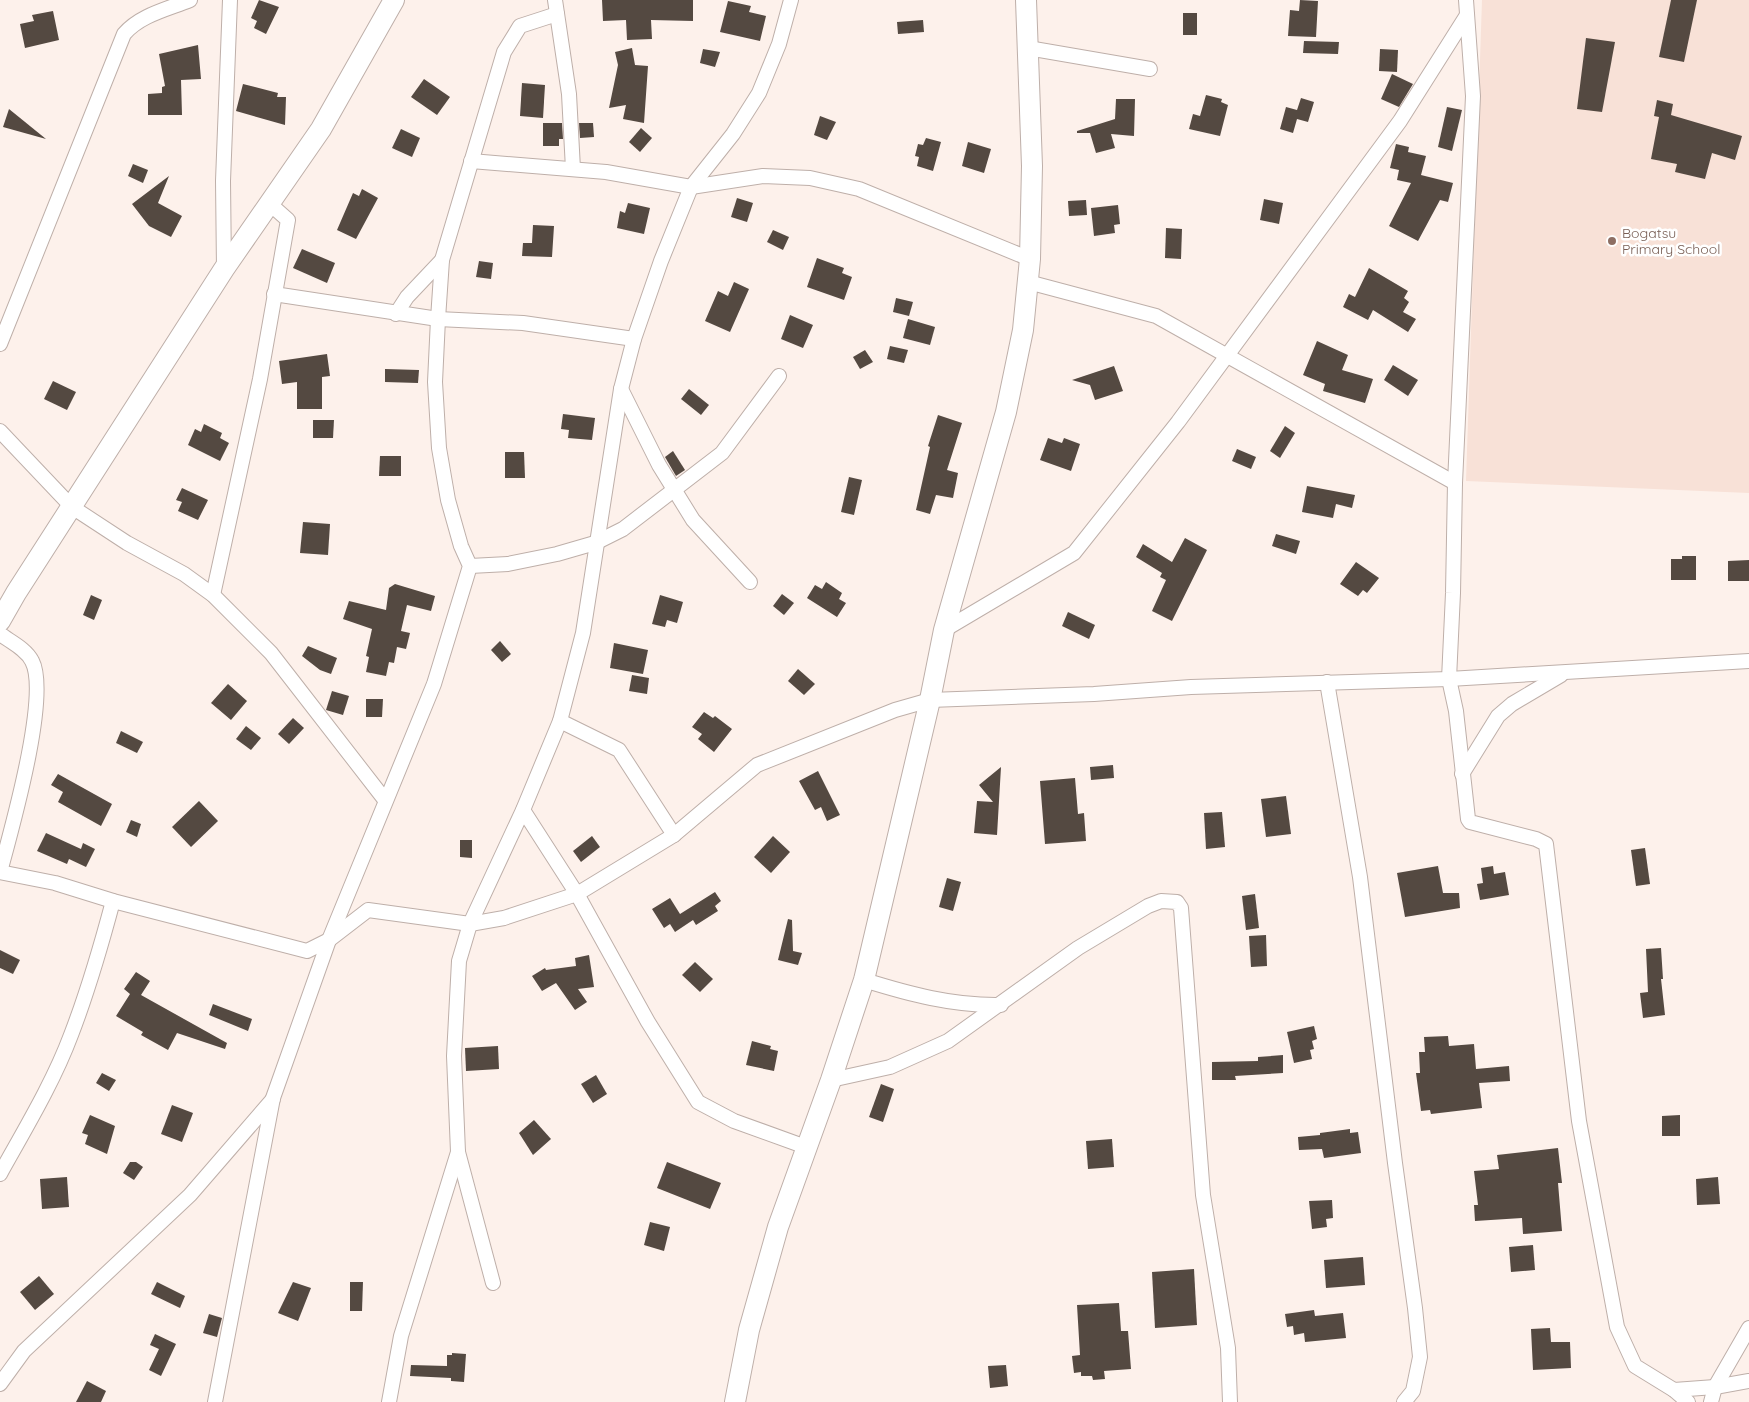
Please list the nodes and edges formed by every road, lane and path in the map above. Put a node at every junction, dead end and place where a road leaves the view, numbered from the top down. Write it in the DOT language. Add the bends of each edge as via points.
graph roads {
  1 [pos="190,0"];
  2 [pos="230,0"];
  3 [pos="394,0"];
  4 [pos="790,0"];
  5 [pos="1026,0"];
  6 [pos="1466,0"];
  7 [pos="556,7"];
  8 [pos="1467,15"];
  9 [pos="1028,48"];
  10 [pos="1150,69"];
  11 [pos="471,161"];
  12 [pos="573,169"];
  13 [pos="691,187"];
  14 [pos="270,204"];
  15 [pos="1030,259"];
  16 [pos="442,260"];
  17 [pos="224,270"];
  18 [pos="1028,282"];
  19 [pos="274,294"];
  20 [pos="396,314"];
  21 [pos="438,319"];
  22 [pos="634,339"];
  23 [pos="0,344"];
  24 [pos="1225,356"];
  25 [pos="779,376"];
  26 [pos="621,388"];
  27 [pos="0,432"];
  28 [pos="1454,483"];
  29 [pos="674,491"];
  30 [pos="72,506"];
  31 [pos="595,543"];
  32 [pos="470,566"];
  33 [pos="750,582"];
  34 [pos="213,595"];
  35 [pos="0,621"];
  36 [pos="944,630"];
  37 [pos="0,634"];
  38 [pos="1749,661"];
  39 [pos="1566,673"];
  40 [pos="1449,679"];
  41 [pos="1327,682"];
  42 [pos="930,700"];
  43 [pos="560,721"];
  44 [pos="1462,774"];
  45 [pos="385,800"];
  46 [pos="523,810"];
  47 [pos="674,835"];
  48 [pos="0,872"];
  49 [pos="577,894"];
  50 [pos="113,901"];
  51 [pos="470,924"];
  52 [pos="329,940"];
  53 [pos="864,980"];
  54 [pos="1001,1005"];
  55 [pos="831,1080"];
  56 [pos="273,1098"];
  57 [pos="806,1147"];
  58 [pos="458,1152"];
  59 [pos="0,1174"];
  60 [pos="494,1282"];
  61 [pos="1749,1328"];
  62 [pos="1749,1382"];
  63 [pos="0,1384"];
  64 [pos="1715,1387"];
  65 [pos="1674,1390"];
  66 [pos="215,1402"];
  67 [pos="389,1402"];
  68 [pos="735,1402"];
  69 [pos="1230,1402"];
  70 [pos="1404,1402"];
  71 [pos="1688,1402"];
  72 [pos="1711,1402"];
  1 -- 23 [label="street" via="131,25 124,34"];
  2 -- 17 [label="street" via="223,191"];
  3 -- 14 [label="street" via="321,129"];
  4 -- 13 [label="street" via="779,44 759,93 733,134"];
  5 -- 9 [label="street"];
  6 -- 8 [label="street"];
  7 -- 11 [label="street" via="520,26 504,52"];
  7 -- 12 [label="street" via="569,94"];
  8 -- 24 [label="street" via="1400,121"];
  8 -- 28 [label="street" via="1473,96"];
  9 -- 10 [label="street"];
  9 -- 15 [label="street" via="1032,166"];
  11 -- 12 [label="street"];
  11 -- 16 [label="street"];
  12 -- 13 [label="street" via="652,178"];
  13 -- 15 [label="street" via="763,176 810,178 859,189"];
  13 -- 22 [label="street"];
  14 -- 17 [label="street"];
  14 -- 19 [label="street" via="288,220"];
  15 -- 18 [label="street"];
  16 -- 20 [label="street"];
  16 -- 21 [label="street"];
  17 -- 30 [label="street"];
  18 -- 24 [label="street" via="1156,316"];
  18 -- 36 [label="street" via="1023,330 1006,412"];
  19 -- 20 [label="street"];
  19 -- 34 [label="street" via="260,380"];
  20 -- 21 [label="street"];
  21 -- 22 [label="street" via="523,323"];
  21 -- 32 [label="street" via="435,382 439,448 448,500"];
  22 -- 26 [label="street"];
  24 -- 28 [label="street"];
  24 -- 36 [label="street" via="1178,422 1074,553"];
  25 -- 29 [label="street" via="722,453"];
  26 -- 29 [label="street"];
  26 -- 31 [label="street"];
  27 -- 30 [label="street"];
  28 -- 40 [label="street" via="1454,593"];
  29 -- 31 [label="street" via="623,529"];
  29 -- 33 [label="street" via="693,520"];
  30 -- 34 [label="street" via="113,535 184,574"];
  30 -- 35 [label="street"];
  31 -- 32 [label="street" via="508,564"];
  31 -- 43 [label="street" via="583,633"];
  32 -- 45 [label="street" via="434,684"];
  34 -- 45 [label="street" via="271,653"];
  36 -- 42 [label="street"];
  37 -- 48 [label="street" via="32,660 37,687 26,770"];
  38 -- 39 [label="street"];
  39 -- 40 [label="street"];
  39 -- 44 [label="street" via="1512,704 1498,716"];
  40 -- 41 [label="street"];
  40 -- 44 [label="street"];
  41 -- 42 [label="street"];
  41 -- 70 [label="street" via="1360,878 1415,1308 1420,1357 1413,1392"];
  42 -- 47 [label="street" via="895,710 757,765"];
  42 -- 53 [label="street"];
  43 -- 46 [label="street"];
  43 -- 47 [label="street" via="619,750"];
  44 -- 65 [label="street" via="1470,822 1546,844 1579,1122 1617,1327 1635,1366"];
  45 -- 52 [label="street"];
  46 -- 49 [label="street"];
  46 -- 51 [label="street"];
  47 -- 49 [label="street"];
  48 -- 50 [label="street" via="55,883"];
  49 -- 51 [label="street" via="504,918"];
  49 -- 57 [label="street" via="648,1022 698,1102 734,1121"];
  50 -- 52 [label="street" via="301,951"];
  50 -- 59 [label="street" via="95,968 70,1037"];
  51 -- 52 [label="street" via="373,909"];
  51 -- 58 [label="street" via="458,971 454,1056"];
  52 -- 56 [label="street"];
  53 -- 54 [label="street" via="928,998 974,1006"];
  53 -- 55 [label="street"];
  54 -- 55 [label="street" via="948,1041 890,1067"];
  54 -- 69 [label="street" via="1078,948 1148,906 1169,901 1177,902 1181,908 1203,1195 1228,1348"];
  55 -- 57 [label="street"];
  56 -- 63 [label="street" via="190,1194 24,1352"];
  56 -- 66 [label="street"];
  57 -- 68 [label="street" via="772,1246 749,1330"];
  58 -- 60 [label="street"];
  58 -- 67 [label="street" via="401,1336"];
  61 -- 64 [label="street"];
  62 -- 64 [label="street"];
  64 -- 65 [label="street"];
  64 -- 72 [label="street"];
  65 -- 71 [label="street"];
}
